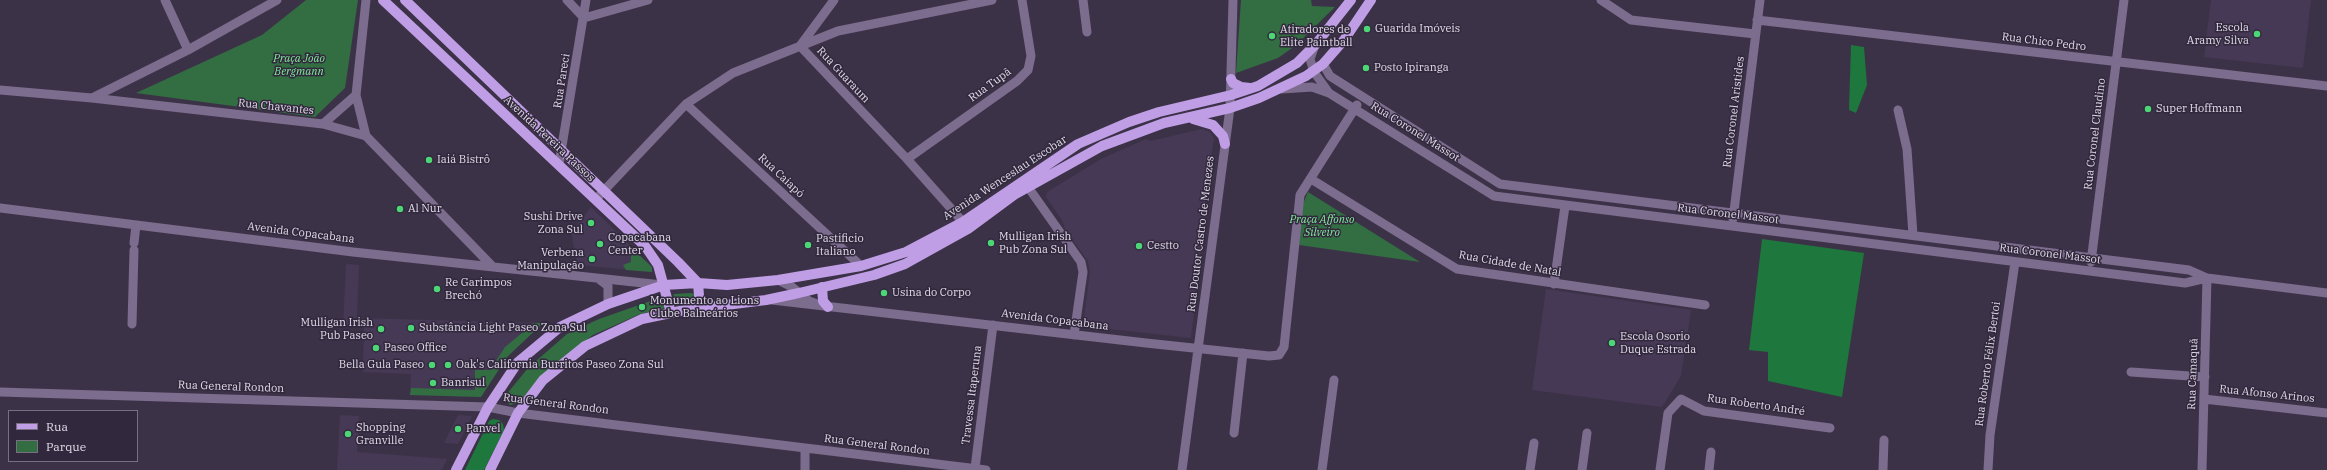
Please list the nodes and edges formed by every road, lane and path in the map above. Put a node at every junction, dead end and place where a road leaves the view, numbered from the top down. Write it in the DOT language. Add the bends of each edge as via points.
graph roads {
  1 [pos="165,0"];
  2 [pos="277,0"];
  3 [pos="366,0"];
  4 [pos="383,0"];
  5 [pos="406,0"];
  6 [pos="567,0"];
  7 [pos="586,0"];
  8 [pos="648,0"];
  9 [pos="834,0"];
  10 [pos="992,0"];
  11 [pos="1022,0"];
  12 [pos="1083,0"];
  13 [pos="1233,0"];
  14 [pos="1351,0"];
  15 [pos="1371,0"];
  16 [pos="1602,0"];
  17 [pos="1760,0"];
  18 [pos="2124,0"];
  19 [pos="584,18"];
  20 [pos="1757,20"];
  21 [pos="1087,32"];
  22 [pos="1755,34"];
  23 [pos="1316,44"];
  24 [pos="800,46"];
  25 [pos="188,50"];
  26 [pos="465,58"];
  27 [pos="2116,63"];
  28 [pos="1323,64"];
  29 [pos="455,67"];
  30 [pos="1314,72"];
  31 [pos="1231,80"];
  32 [pos="1258,86"];
  33 [pos="2327,86"];
  34 [pos="1282,89"];
  35 [pos="0,90"];
  36 [pos="1329,93"];
  37 [pos="356,95"];
  38 [pos="1231,95"];
  39 [pos="1362,97"];
  40 [pos="92,98"];
  41 [pos="686,104"];
  42 [pos="1230,108"];
  43 [pos="1355,109"];
  44 [pos="1898,110"];
  45 [pos="1185,119"];
  46 [pos="324,124"];
  47 [pos="366,136"];
  48 [pos="1225,144"];
  49 [pos="562,151"];
  50 [pos="907,159"];
  51 [pos="559,164"];
  52 [pos="1038,170"];
  53 [pos="1311,179"];
  54 [pos="1028,187"];
  55 [pos="599,195"];
  56 [pos="1565,206"];
  57 [pos="0,208"];
  58 [pos="1734,213"];
  59 [pos="963,222"];
  60 [pos="136,225"];
  61 [pos="1732,227"];
  62 [pos="1913,236"];
  63 [pos="649,243"];
  64 [pos="2091,258"];
  65 [pos="2015,262"];
  66 [pos="860,266"];
  67 [pos="493,267"];
  68 [pos="2089,271"];
  69 [pos="2207,278"];
  70 [pos="599,279"];
  71 [pos="778,280"];
  72 [pos="698,283"];
  73 [pos="1554,284"];
  74 [pos="664,285"];
  75 [pos="822,287"];
  76 [pos="799,293"];
  77 [pos="2327,293"];
  78 [pos="766,300"];
  79 [pos="608,304"];
  80 [pos="1705,305"];
  81 [pos="828,307"];
  82 [pos="700,308"];
  83 [pos="671,313"];
  84 [pos="132,324"];
  85 [pos="993,325"];
  86 [pos="1074,335"];
  87 [pos="1198,349"];
  88 [pos="1243,353"];
  89 [pos="2131,372"];
  90 [pos="2205,377"];
  91 [pos="1334,380"];
  92 [pos="0,392"];
  93 [pos="2204,399"];
  94 [pos="488,407"];
  95 [pos="518,413"];
  96 [pos="2327,413"];
  97 [pos="1830,428"];
  98 [pos="1234,433"];
  99 [pos="1587,433"];
  100 [pos="1884,440"];
  101 [pos="1534,443"];
  102 [pos="805,448"];
  103 [pos="1711,452"];
  104 [pos="975,468"];
  105 [pos="456,470"];
  106 [pos="490,470"];
  107 [pos="805,470"];
  108 [pos="986,470"];
  109 [pos="1182,470"];
  110 [pos="1322,470"];
  111 [pos="1530,470"];
  112 [pos="1582,470"];
  113 [pos="1660,470"];
  114 [pos="1709,470"];
  115 [pos="1883,470"];
  116 [pos="1988,470"];
  117 [pos="2202,470"];
  1 -- 25 [label="street"];
  2 -- 25 [label="street"];
  3 -- 37 [label="street"];
  4 -- 29 [label="main road, Avenida Pereira Passos"];
  5 -- 26 [label="main road, Avenida Pereira Passos"];
  6 -- 19 [label="street"];
  7 -- 19 [label="street, Rua Pareci"];
  8 -- 19 [label="street"];
  9 -- 24 [label="street"];
  10 -- 24 [label="street" via="838,31"];
  11 -- 50 [label="street, Rua Tupã" via="1031,56 1028,70 1017,81"];
  12 -- 21 [label="street"];
  13 -- 31 [label="street, Rua Doutor Castro de Menezes"];
  14 -- 23 [label="main road, Avenida Wenceslau Escobar"];
  15 -- 28 [label="main road, Avenida Wenceslau Escobar" via="1344,40"];
  16 -- 22 [label="street" via="1631,20"];
  17 -- 20 [label="street, Rua Coronel Aristides"];
  18 -- 27 [label="street, Rua Coronel Claudino"];
  19 -- 49 [label="street, Rua Pareci"];
  20 -- 22 [label="street, Rua Coronel Aristides"];
  20 -- 27 [label="street, Rua Chico Pedro"];
  22 -- 58 [label="street, Rua Coronel Aristides"];
  23 -- 30 [label="street" via="1310,59"];
  23 -- 32 [label="main road, Avenida Wenceslau Escobar" via="1296,63"];
  24 -- 41 [label="street, Rua Guaraum" via="733,73"];
  24 -- 50 [label="street, Rua Guaraum"];
  25 -- 40 [label="street"];
  26 -- 29 [label="main road"];
  26 -- 49 [label="main road, Avenida Pereira Passos"];
  27 -- 33 [label="street, Rua Chico Pedro"];
  27 -- 64 [label="street, Rua Coronel Claudino"];
  28 -- 30 [label="main road, Avenida Wenceslau Escobar"];
  28 -- 39 [label="street, Rua Coronel Massot" via="1330,76"];
  29 -- 51 [label="main road, Avenida Pereira Passos"];
  30 -- 34 [label="main road, Avenida Wenceslau Escobar"];
  30 -- 36 [label="street, Rua Coronel Massot"];
  31 -- 32 [label="main road" via="1241,87"];
  31 -- 38 [label="street, Rua Doutor Castro de Menezes"];
  32 -- 38 [label="main road, Avenida Wenceslau Escobar"];
  34 -- 36 [label="street" via="1312,87"];
  34 -- 42 [label="main road, Avenida Wenceslau Escobar"];
  35 -- 40 [label="street, Rua Chavantes"];
  36 -- 43 [label="street, Rua Coronel Massot"];
  37 -- 46 [label="street"];
  37 -- 47 [label="street"];
  38 -- 42 [label="street, Rua Doutor Castro de Menezes"];
  38 -- 52 [label="main road, Avenida Wenceslau Escobar" via="1159,112 1130,122 1078,144"];
  39 -- 43 [label="street"];
  39 -- 58 [label="street, Rua Coronel Massot" via="1500,184"];
  40 -- 46 [label="street, Rua Chavantes"];
  41 -- 55 [label="street, Rua Guaraum"];
  41 -- 66 [label="street, Rua Caiapó"];
  42 -- 45 [label="main road, Avenida Wenceslau Escobar"];
  42 -- 48 [label="street, Rua Doutor Castro de Menezes"];
  43 -- 53 [label="street"];
  43 -- 56 [label="street, Rua Coronel Massot" via="1494,196"];
  44 -- 62 [label="street" via="1907,150"];
  45 -- 48 [label="main road" via="1200,119 1213,125 1223,136"];
  45 -- 54 [label="main road, Avenida Wenceslau Escobar" via="1134,133 1102,146"];
  46 -- 47 [label="street, Rua Chavantes"];
  47 -- 67 [label="street, Rua Chavantes"];
  48 -- 87 [label="street, Rua Doutor Castro de Menezes"];
  49 -- 51 [label="street, Rua Pareci"];
  49 -- 55 [label="main road, Avenida Pereira Passos"];
  50 -- 59 [label="street, Rua Guaraum"];
  51 -- 55 [label="main road, Avenida Pereira Passos"];
  52 -- 54 [label="main road"];
  52 -- 59 [label="main road, Avenida Wenceslau Escobar"];
  53 -- 73 [label="street, Rua Cidade de Natal" via="1457,269"];
  53 -- 88 [label="street, Avenida Copacabana" via="1300,195 1284,347 1279,355"];
  54 -- 75 [label="main road, Avenida Wenceslau Escobar" via="968,229 905,264 874,275"];
  54 -- 86 [label="street" via="1081,262 1083,272"];
  55 -- 63 [label="main road, Avenida Pereira Passos"];
  56 -- 61 [label="street, Rua Coronel Massot"];
  56 -- 73 [label="street"];
  57 -- 60 [label="street, Avenida Copacabana"];
  58 -- 61 [label="street, Rua Coronel Aristides"];
  58 -- 62 [label="street, Rua Coronel Massot"];
  59 -- 66 [label="main road, Avenida Wenceslau Escobar" via="906,252"];
  60 -- 67 [label="street, Avenida Copacabana"];
  60 -- 84 [label="street"];
  61 -- 65 [label="street, Rua Coronel Massot"];
  62 -- 64 [label="street, Rua Coronel Massot"];
  63 -- 72 [label="main road, Avenida Pereira Passos" via="678,262"];
  63 -- 74 [label="main road, Avenida Pereira Passos"];
  64 -- 68 [label="street, Rua Coronel Claudino"];
  64 -- 69 [label="street, Rua Coronel Massot" via="2189,270"];
  65 -- 68 [label="street, Rua Coronel Massot"];
  65 -- 116 [label="street, Rua Roberto Félix Bertoi" via="1990,435"];
  66 -- 71 [label="main road, Avenida Wenceslau Escobar"];
  67 -- 70 [label="street, Avenida Copacabana"];
  68 -- 69 [label="street, Rua Coronel Massot" via="2185,283"];
  69 -- 77 [label="street, Rua Coronel Massot"];
  69 -- 90 [label="street, Rua Camaquã"];
  70 -- 74 [label="street, Avenida Copacabana"];
  70 -- 79 [label="street" via="608,286"];
  71 -- 72 [label="main road, Avenida Wenceslau Escobar" via="727,285"];
  71 -- 76 [label="street, Avenida Copacabana"];
  72 -- 74 [label="main road, Avenida Wenceslau Escobar"];
  72 -- 82 [label="main road"];
  73 -- 80 [label="street, Rua Cidade de Natal"];
  74 -- 79 [label="main road, Avenida Wenceslau Escobar"];
  74 -- 83 [label="main road, Avenida Pereira Passos"];
  75 -- 76 [label="main road, Avenida Wenceslau Escobar"];
  75 -- 81 [label="main road" via="821,294"];
  76 -- 78 [label="main road, Avenida Wenceslau Escobar"];
  76 -- 81 [label="street, Avenida Copacabana" via="809,301"];
  78 -- 81 [label="street, Avenida Copacabana"];
  78 -- 82 [label="main road, Avenida Wenceslau Escobar"];
  79 -- 94 [label="main road, Avenida Wenceslau Escobar" via="560,327 518,362"];
  81 -- 85 [label="street, Avenida Copacabana"];
  82 -- 83 [label="main road, Avenida Wenceslau Escobar"];
  83 -- 95 [label="main road, Avenida Wenceslau Escobar" via="642,319 585,346 543,380"];
  85 -- 86 [label="street, Avenida Copacabana"];
  85 -- 104 [label="street, Travessa Itaperuna"];
  86 -- 87 [label="street, Avenida Copacabana"];
  87 -- 88 [label="street, Avenida Copacabana"];
  87 -- 109 [label="street, Rua Doutor Castro de Menezes"];
  88 -- 98 [label="street"];
  89 -- 90 [label="street"];
  90 -- 93 [label="street, Rua Camaquã"];
  91 -- 110 [label="street"];
  92 -- 94 [label="street, Rua General Rondon"];
  93 -- 96 [label="street, Rua Afonso Arinos"];
  93 -- 117 [label="street, Rua Camaquã"];
  94 -- 95 [label="street, Rua General Rondon"];
  94 -- 105 [label="main road, Avenida Wenceslau Escobar"];
  95 -- 102 [label="street, Rua General Rondon"];
  95 -- 106 [label="main road, Avenida Wenceslau Escobar"];
  97 -- 113 [label="street, Rua Roberto André" via="1704,411 1681,399 1668,413"];
  99 -- 112 [label="street"];
  100 -- 115 [label="street"];
  101 -- 111 [label="street"];
  102 -- 104 [label="street, Rua General Rondon"];
  102 -- 107 [label="street"];
  103 -- 114 [label="street"];
  104 -- 108 [label="street, Rua General Rondon"];
}
